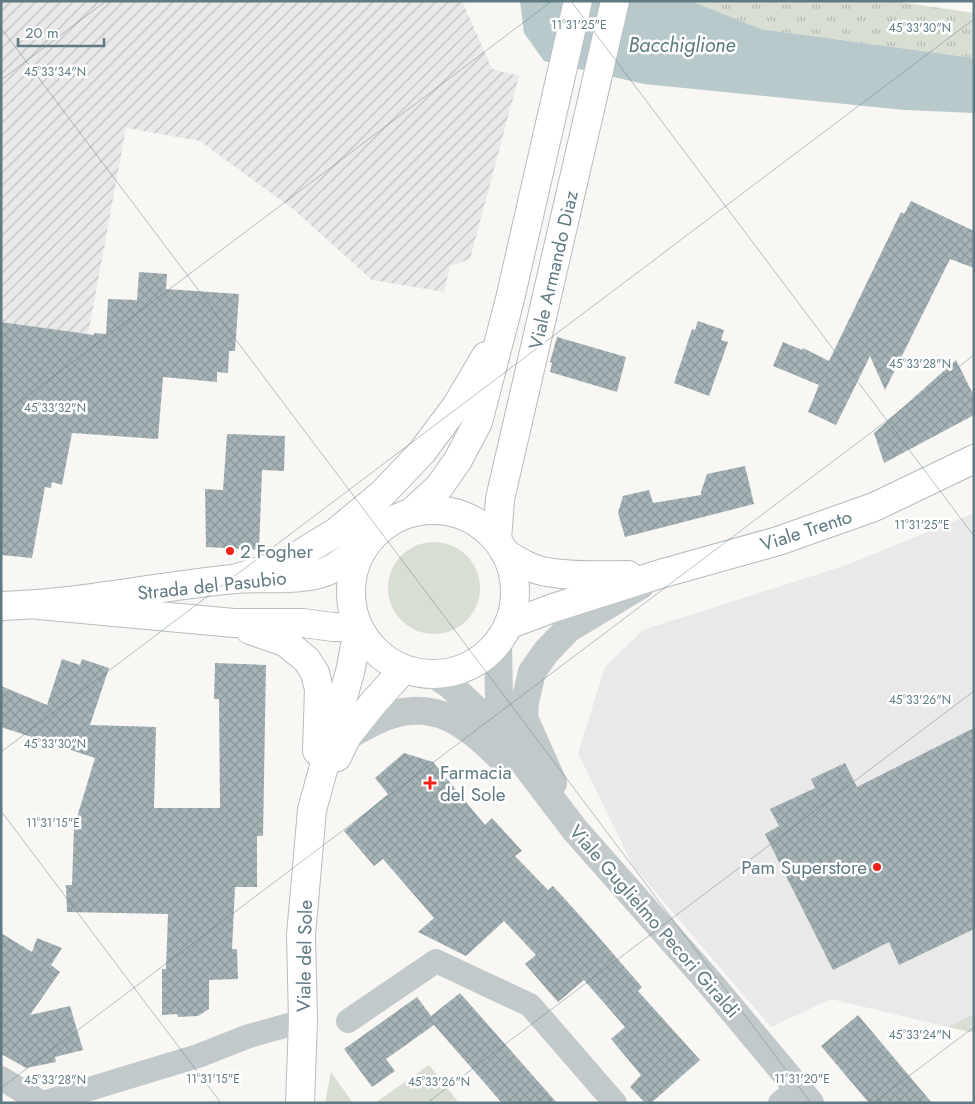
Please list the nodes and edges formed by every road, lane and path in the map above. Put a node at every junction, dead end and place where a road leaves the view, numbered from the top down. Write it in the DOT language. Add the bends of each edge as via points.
graph roads {
  1 [pos="578,1"];
  2 [pos="615,1"];
  3 [pos="510,299"];
  4 [pos="974,460"];
  5 [pos="412,512"];
  6 [pos="374,535"];
  7 [pos="501,546"];
  8 [pos="660,574"];
  9 [pos="234,579"];
  10 [pos="39,605"];
  11 [pos="1,606"];
  12 [pos="234,623"];
  13 [pos="358,627"];
  14 [pos="503,634"];
  15 [pos="404,669"];
  16 [pos="434,674"];
  17 [pos="347,736"];
  18 [pos="504,737"];
  19 [pos="312,810"];
  20 [pos="575,830"];
  21 [pos="303,1021"];
  22 [pos="348,1021"];
  23 [pos="1,1078"];
  24 [pos="796,1098"];
  25 [pos="43,1103"];
  26 [pos="300,1103"];
  27 [pos="615,1103"];
  1 -- 3 [label="main road, Viale Armando Diaz"];
  2 -- 7 [label="main road, Viale Armando Diaz" via="500,499"];
  3 -- 5 [label="main road, Viale Armando Diaz" via="478,422 440,486"];
  3 -- 9 [label="main road" via="487,354 458,405 422,452 382,494 336,532 286,563"];
  4 -- 8 [label="main road, Viale Trento" via="874,507 778,541"];
  5 -- 6 [label="main road, Strada del Pasubio"];
  5 -- 7 [label="main road, Strada del Pasubio" via="440,510 467,517 484,526"];
  6 -- 9 [label="main road, Strada del Pasubio" via="340,564 325,572 306,576"];
  6 -- 13 [label="main road, Strada del Pasubio" via="359,555 352,579 351,603"];
  7 -- 8 [label="main road, Viale Trento" via="517,561 547,572 592,576"];
  7 -- 14 [label="main road, Strada del Pasubio" via="514,576 515,602"];
  8 -- 14 [label="main road, Viale Trento" via="553,608"];
  8 -- 20 [label="street" via="568,630 532,672 524,718"];
  9 -- 10 [label="main road, Strada del Pasubio"];
  10 -- 11 [label="main road, Strada del Pasubio"];
  10 -- 12 [label="main road, Strada del Pasubio"];
  12 -- 13 [label="main road, Strada del Pasubio"];
  12 -- 19 [label="main road" via="285,642 307,660 315,673 319,689 319,720"];
  13 -- 15 [label="main road, Strada del Pasubio" via="369,644 385,659"];
  13 -- 19 [label="main road, Viale del Sole" via="351,668"];
  14 -- 16 [label="main road, Strada del Pasubio" via="484,656 469,666"];
  14 -- 18 [label="street, Viale Guglielmo Pecori Giraldi" via="499,699"];
  15 -- 16 [label="main road, Strada del Pasubio"];
  15 -- 17 [label="main road, Viale del Sole"];
  16 -- 18 [label="street, Viale Guglielmo Pecori Giraldi" via="450,685"];
  17 -- 19 [label="main road, Viale del Sole"];
  17 -- 20 [label="street" via="384,717 405,711 429,710 445,716 464,726 490,747"];
  18 -- 20 [label="street, Viale Guglielmo Pecori Giraldi"];
  19 -- 21 [label="main road, Viale del Sole" via="301,935"];
  20 -- 24 [label="street, Viale Guglielmo Pecori Giraldi" via="722,997"];
  21 -- 25 [label="street"];
  21 -- 26 [label="main road, Viale del Sole"];
  22 -- 27 [label="street" via="436,961 530,1005"];
  23 -- 25 [label="street"];
}
